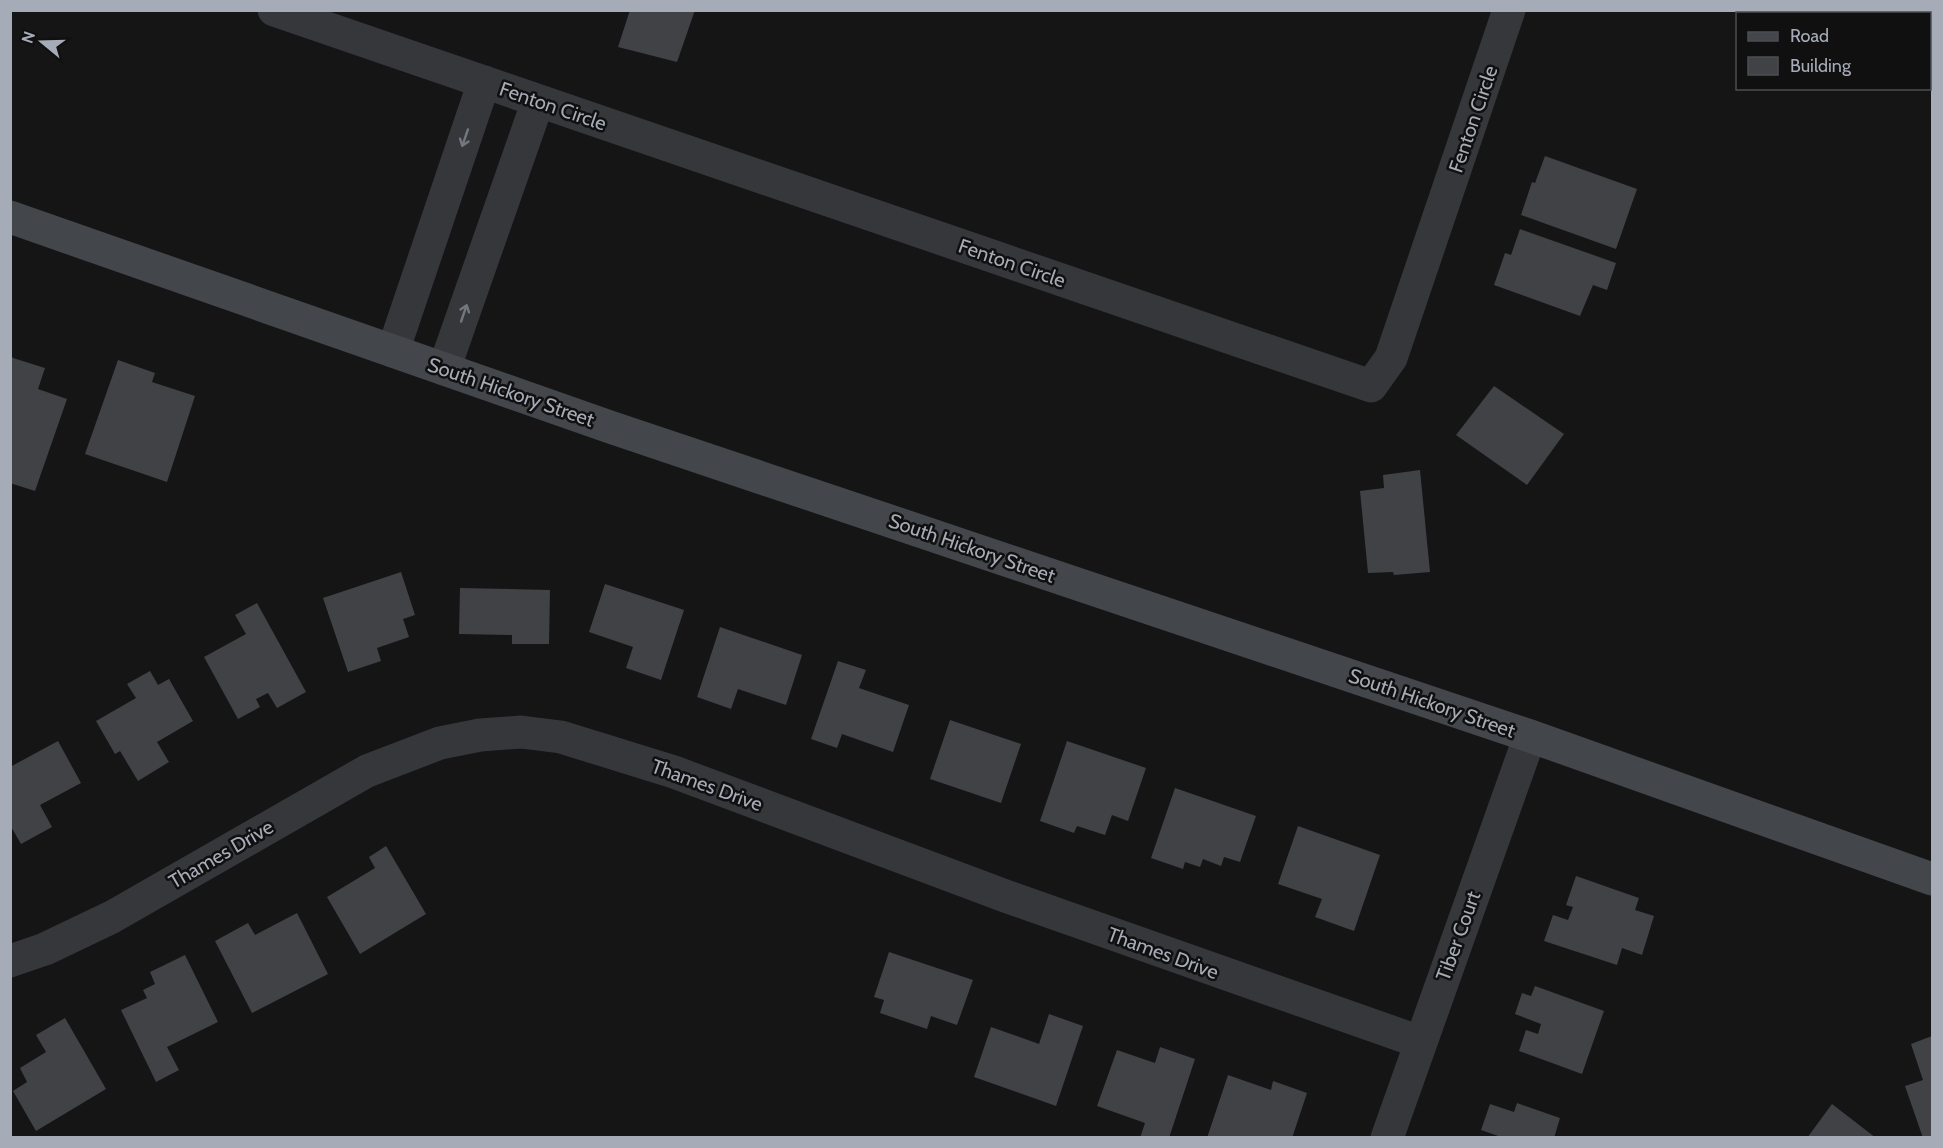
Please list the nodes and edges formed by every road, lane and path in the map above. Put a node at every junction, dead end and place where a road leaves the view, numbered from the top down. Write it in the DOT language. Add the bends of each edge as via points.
graph roads {
  1 [pos="274,10"];
  2 [pos="1509,10"];
  3 [pos="484,82"];
  4 [pos="538,101"];
  5 [pos="10,217"];
  6 [pos="393,351"];
  7 [pos="444,369"];
  8 [pos="1530,736"];
  9 [pos="1932,879"];
  10 [pos="10,961"];
  11 [pos="1420,1042"];
  12 [pos="1387,1137"];
  1 -- 3 [label="street, Fenton Circle"];
  2 -- 4 [label="street, Fenton Circle" via="1392,358 1371,386"];
  3 -- 4 [label="street, Fenton Circle"];
  3 -- 6 [label="street, one-way"];
  7 -- 4 [label="street, one-way"];
  5 -- 6 [label="street, South Hickory Street"];
  6 -- 7 [label="street, South Hickory Street"];
  7 -- 8 [label="street, South Hickory Street"];
  8 -- 9 [label="street, South Hickory Street"];
  8 -- 11 [label="street, Tiber Court"];
  10 -- 11 [label="street, Thames Drive" via="112,917 367,771 441,743 521,732 561,737 675,772 1008,897"];
  11 -- 12 [label="street, Tiber Court"];
}
